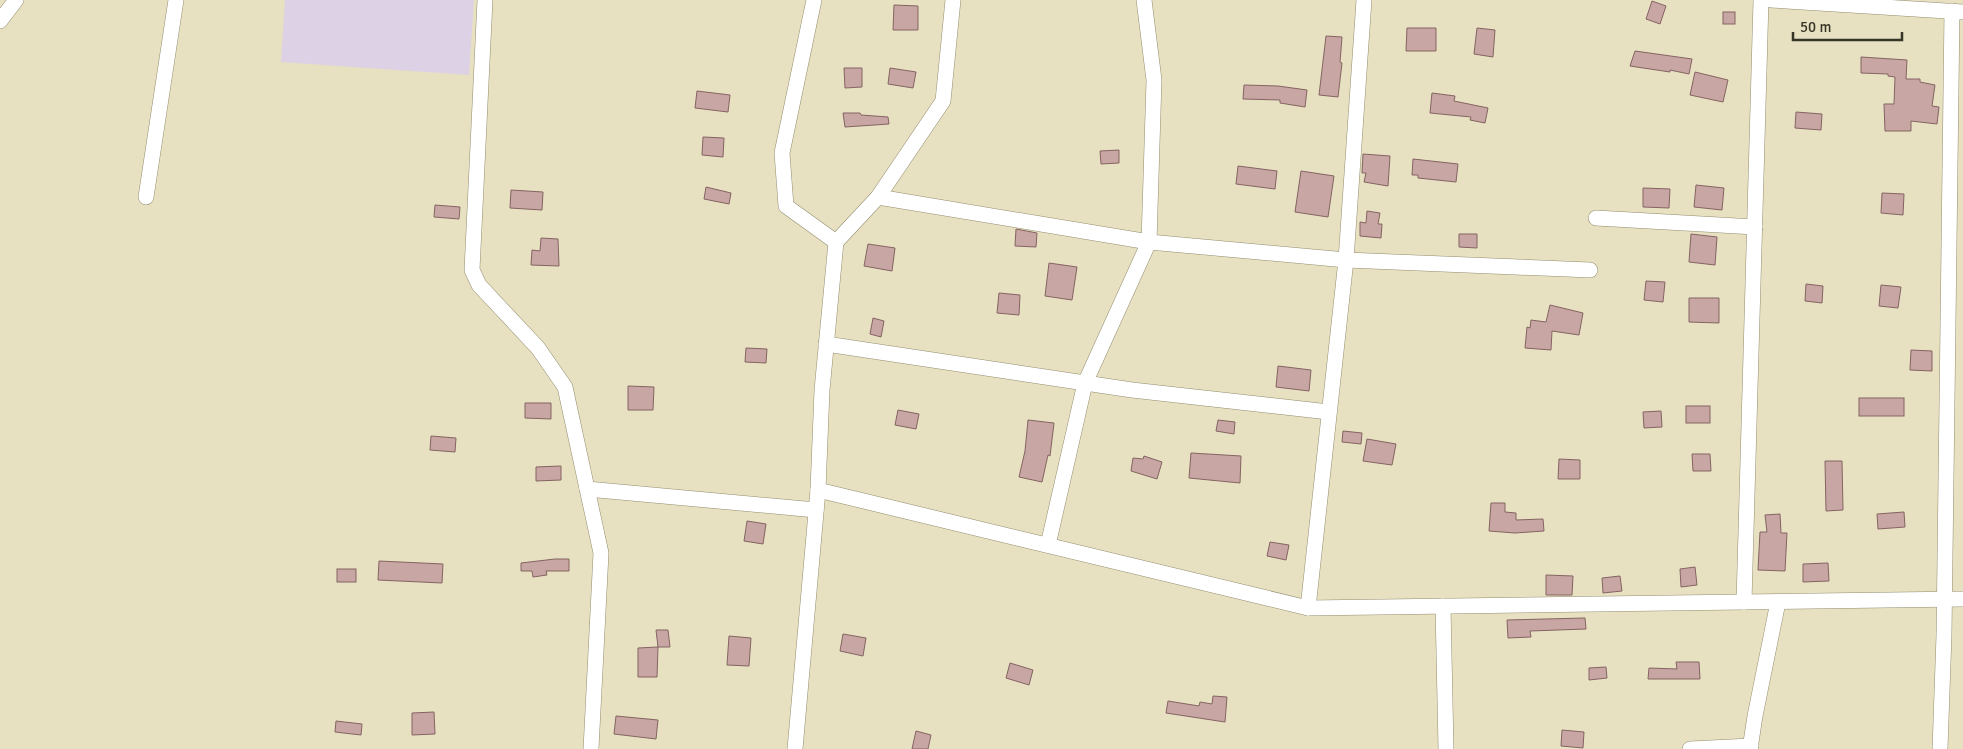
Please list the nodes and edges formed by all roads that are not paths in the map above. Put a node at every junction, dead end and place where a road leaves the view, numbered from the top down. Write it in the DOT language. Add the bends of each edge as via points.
graph roads {
  1 [pos="16,0"];
  2 [pos="176,0"];
  3 [pos="485,0"];
  4 [pos="814,0"];
  5 [pos="953,0"];
  6 [pos="1144,0"];
  7 [pos="1364,0"];
  8 [pos="1761,0"];
  9 [pos="1771,0"];
  10 [pos="1958,12"];
  11 [pos="0,21"];
  12 [pos="146,197"];
  13 [pos="878,197"];
  14 [pos="1596,218"];
  15 [pos="1755,227"];
  16 [pos="836,242"];
  17 [pos="1149,242"];
  18 [pos="1346,260"];
  19 [pos="1590,270"];
  20 [pos="827,344"];
  21 [pos="1085,382"];
  22 [pos="1329,412"];
  23 [pos="587,489"];
  24 [pos="818,490"];
  25 [pos="816,510"];
  26 [pos="1048,545"];
  27 [pos="1945,599"];
  28 [pos="1963,599"];
  29 [pos="1744,602"];
  30 [pos="1778,602"];
  31 [pos="1443,606"];
  32 [pos="1308,608"];
  33 [pos="1751,748"];
  34 [pos="591,749"];
  35 [pos="794,749"];
  36 [pos="1446,749"];
  37 [pos="1690,749"];
  38 [pos="1940,749"];
  1 -- 11 [label="street"];
  2 -- 12 [label="street"];
  3 -- 23 [label="street" via="472,270 479,285 538,348 565,387"];
  4 -- 16 [label="street" via="782,153 786,206"];
  5 -- 13 [label="street" via="943,100"];
  6 -- 17 [label="street" via="1154,80"];
  7 -- 18 [label="street"];
  8 -- 15 [label="street"];
  9 -- 10 [label="street"];
  10 -- 27 [label="street"];
  13 -- 16 [label="street"];
  13 -- 17 [label="street"];
  14 -- 15 [label="street"];
  15 -- 29 [label="street"];
  16 -- 20 [label="street"];
  17 -- 18 [label="street"];
  17 -- 21 [label="street"];
  18 -- 19 [label="street"];
  18 -- 22 [label="street"];
  20 -- 21 [label="street"];
  20 -- 24 [label="street"];
  21 -- 22 [label="street"];
  21 -- 26 [label="street"];
  22 -- 32 [label="street"];
  23 -- 25 [label="street"];
  23 -- 34 [label="street" via="600,553"];
  24 -- 25 [label="street"];
  24 -- 26 [label="street"];
  25 -- 35 [label="street"];
  26 -- 32 [label="street"];
  27 -- 28 [label="street"];
  27 -- 30 [label="street"];
  27 -- 38 [label="street"];
  29 -- 30 [label="street"];
  29 -- 31 [label="street"];
  30 -- 33 [label="street"];
  31 -- 32 [label="street"];
  31 -- 36 [label="street"];
  33 -- 37 [label="street"];
}
